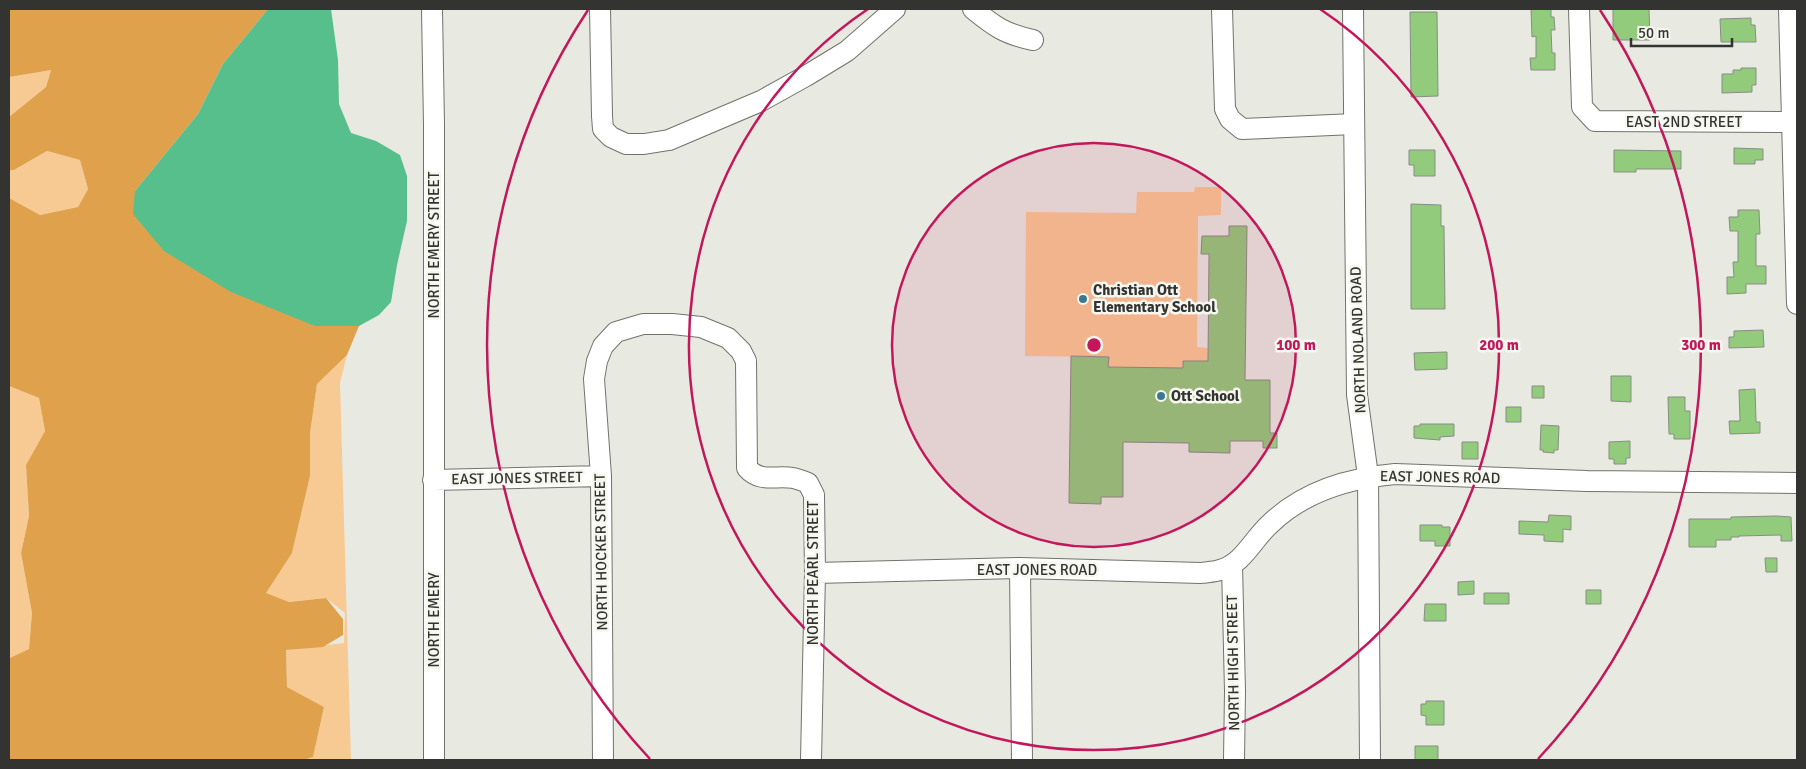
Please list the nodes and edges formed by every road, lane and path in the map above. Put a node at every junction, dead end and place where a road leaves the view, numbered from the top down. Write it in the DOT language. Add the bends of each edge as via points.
graph roads {
  1 [pos="432,9"];
  2 [pos="600,9"];
  3 [pos="895,9"];
  4 [pos="973,9"];
  5 [pos="1222,9"];
  6 [pos="1353,9"];
  7 [pos="1579,9"];
  8 [pos="1790,9"];
  9 [pos="1033,40"];
  10 [pos="1795,122"];
  11 [pos="1354,124"];
  12 [pos="1797,304"];
  13 [pos="603,346"];
  14 [pos="601,476"];
  15 [pos="1368,476"];
  16 [pos="433,480"];
  17 [pos="1797,483"];
  18 [pos="1232,565"];
  19 [pos="1020,568"];
  20 [pos="815,573"];
  21 [pos="434,760"];
  22 [pos="603,760"];
  23 [pos="811,760"];
  24 [pos="1022,760"];
  25 [pos="1234,760"];
  26 [pos="1370,760"];
  1 -- 16 [label="street, NORTH EMERY STREET"];
  2 -- 3 [label="street" via="603,128 611,137 626,144 669,140 761,101 847,51"];
  4 -- 9 [label="street" via="989,23 1011,35"];
  5 -- 11 [label="street" via="1225,109 1230,119 1242,129"];
  6 -- 11 [label="street, NORTH NOLAND ROAD"];
  7 -- 10 [label="street, EAST 2ND STREET" via="1582,107 1595,121"];
  8 -- 10 [label="street"];
  10 -- 12 [label="street"];
  11 -- 15 [label="street, NORTH NOLAND ROAD" via="1357,395"];
  13 -- 14 [label="street, NORTH HOCKER STREET" via="594,379"];
  13 -- 20 [label="street, NORTH PEARL STREET" via="616,332 643,324 701,327 728,338 738,346 746,361 748,468 753,475 794,478 808,483 814,495"];
  14 -- 16 [label="street, EAST JONES STREET"];
  14 -- 22 [label="street, NORTH HOCKER STREET"];
  15 -- 17 [label="street, EAST JONES ROAD"];
  15 -- 18 [label="street, EAST JONES ROAD" via="1327,487 1296,502 1269,524"];
  15 -- 26 [label="street, NORTH NOLAND ROAD"];
  16 -- 21 [label="street, NORTH EMERY"];
  18 -- 19 [label="street, EAST JONES ROAD" via="1201,572"];
  18 -- 25 [label="street, NORTH HIGH STREET"];
  19 -- 20 [label="street, EAST JONES ROAD"];
  19 -- 24 [label="street"];
  20 -- 23 [label="street, NORTH PEARL STREET"];
}
